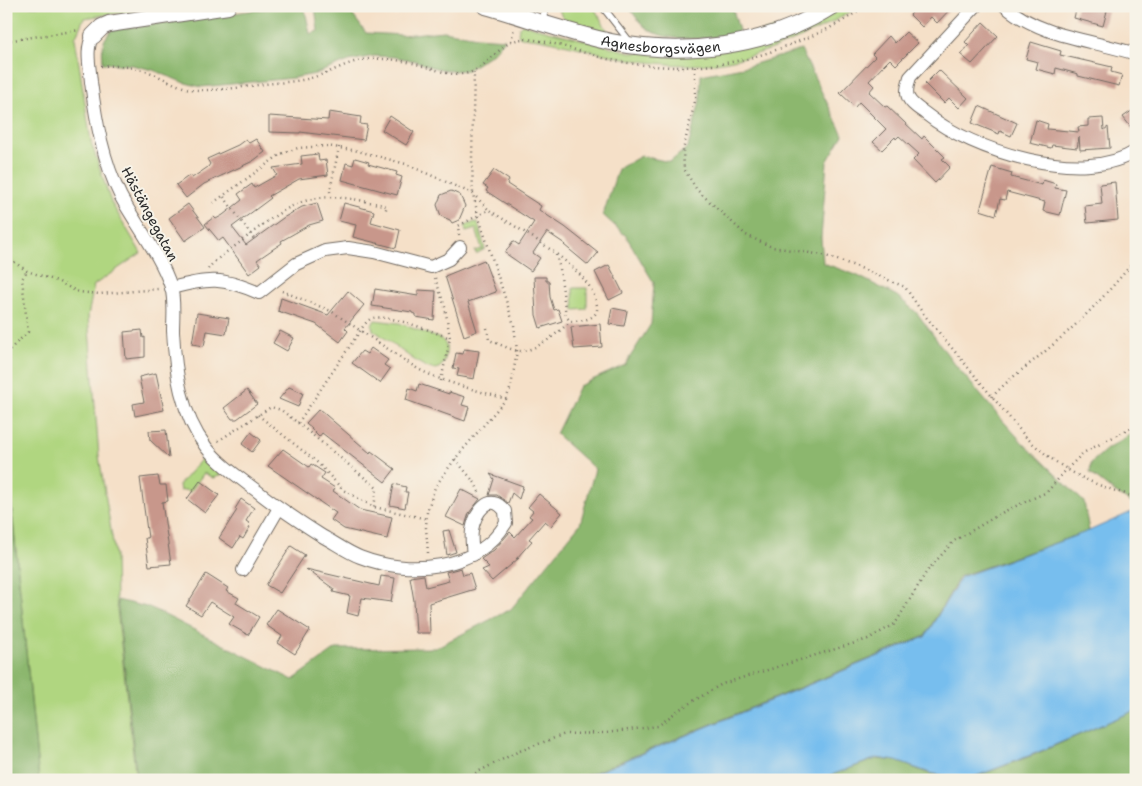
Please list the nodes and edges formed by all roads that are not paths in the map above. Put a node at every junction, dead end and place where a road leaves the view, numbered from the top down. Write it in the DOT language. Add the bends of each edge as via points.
graph roads {
  1 [pos="228,6"];
  2 [pos="486,6"];
  3 [pos="602,6"];
  4 [pos="832,6"];
  5 [pos="976,6"];
  6 [pos="1005,6"];
  7 [pos="544,14"];
  8 [pos="93,36"];
  9 [pos="634,46"];
  10 [pos="1136,54"];
  11 [pos="1136,151"];
  12 [pos="460,247"];
  13 [pos="171,288"];
  14 [pos="279,508"];
  15 [pos="473,555"];
  16 [pos="243,570"];
  1 -- 8 [label="street" via="109,24"];
  2 -- 7 [label="street, Agnesborgsvägen"];
  3 -- 9 [label="lane"];
  4 -- 9 [label="street, Agnesborgsvägen" via="750,41 676,49"];
  5 -- 11 [label="street" via="910,77 909,99 954,134 1029,159 1052,164 1088,165 1118,160"];
  6 -- 10 [label="street" via="1017,17 1038,26"];
  7 -- 9 [label="street, Agnesborgsvägen" via="610,42"];
  8 -- 13 [label="street, Hästängegatan" via="89,47 90,68 95,110 108,167"];
  12 -- 13 [label="street" via="449,259 432,267 348,248 325,251 302,260 259,293 226,281"];
  13 -- 14 [label="street, Hästängegatan" via="176,373 185,406 198,434 207,448 231,471"];
  14 -- 15 [label="street, Hästängegatan" via="346,550 374,562 404,567 429,566"];
  14 -- 16 [label="street"];
  15 -- 15 [label="street" via="494,538 506,522 502,506 485,505 477,515 472,532"];
}
